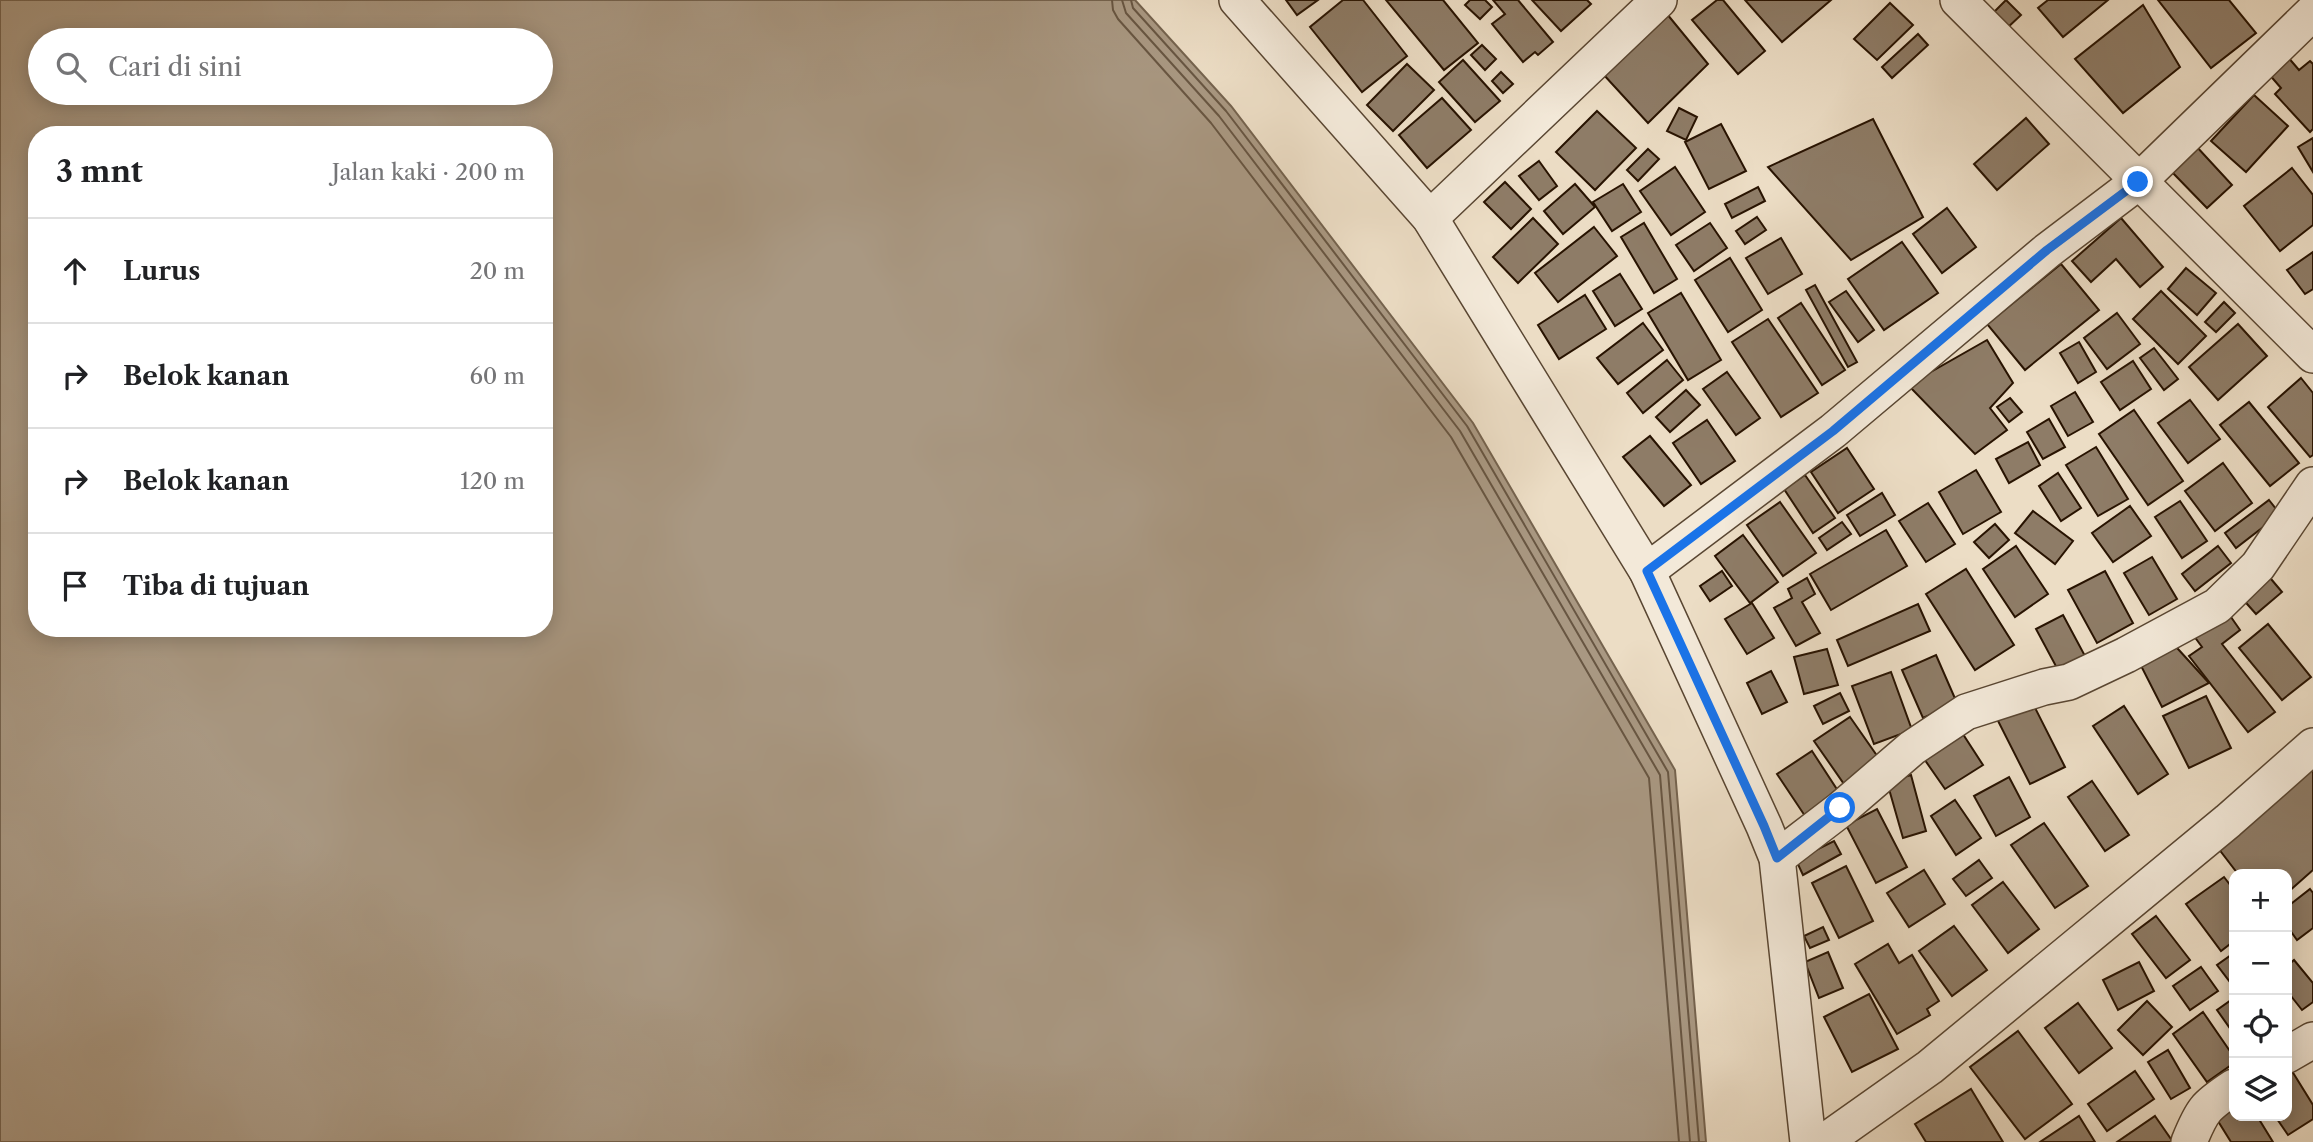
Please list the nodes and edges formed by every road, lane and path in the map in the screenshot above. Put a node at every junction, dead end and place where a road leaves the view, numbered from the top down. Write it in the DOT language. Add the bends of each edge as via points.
graph roads {
  1 [pos="1237,0"];
  2 [pos="1659,0"];
  3 [pos="1958,0"];
  4 [pos="2313,12"];
  5 [pos="2138,182"];
  6 [pos="1430,219"];
  7 [pos="2313,355"];
  8 [pos="2313,485"];
  9 [pos="1647,571"];
  10 [pos="2313,746"];
  11 [pos="1777,858"];
  12 [pos="2313,1040"];
  13 [pos="2292,1052"];
  14 [pos="2229,1090"];
  15 [pos="1808,1142"];
  16 [pos="1824,1142"];
  17 [pos="2189,1142"];
  1 -- 6 [label="street"];
  2 -- 6 [label="street"];
  3 -- 5 [label="street"];
  4 -- 5 [label="street"];
  5 -- 7 [label="street"];
  5 -- 9 [label="street" via="2047,250 1833,431"];
  6 -- 9 [label="street"];
  8 -- 11 [label="street" via="2258,566 2217,606 2069,682 1966,712 1912,748"];
  9 -- 11 [label="street"];
  10 -- 16 [label="street" via="1930,1067"];
  11 -- 15 [label="street"];
  12 -- 13 [label="street"];
  14 -- 17 [label="street" via="2209,1103"];
}
